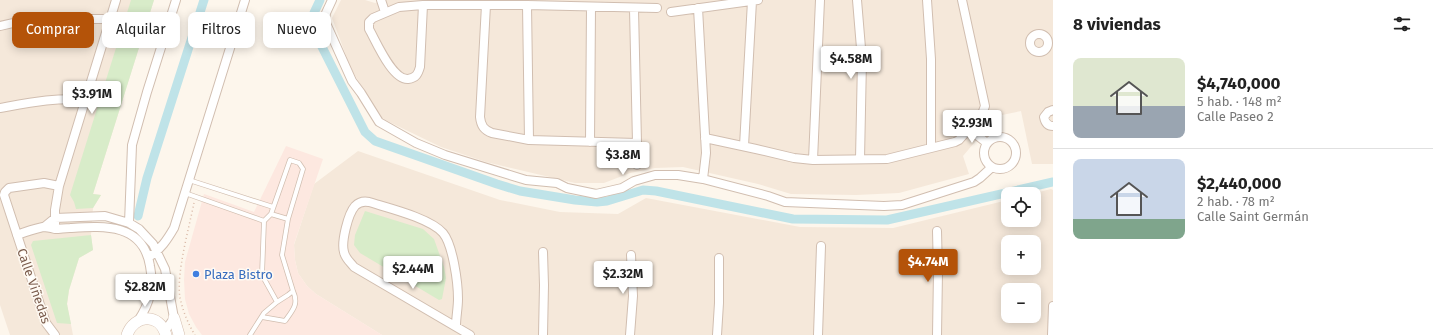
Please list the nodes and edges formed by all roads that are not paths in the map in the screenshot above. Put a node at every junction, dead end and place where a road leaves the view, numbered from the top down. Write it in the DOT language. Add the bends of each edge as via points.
graph roads {
  1 [pos="116,0"];
  2 [pos="176,0"];
  3 [pos="245,0"];
  4 [pos="332,0"];
  5 [pos="381,0"];
  6 [pos="755,0"];
  7 [pos="820,0"];
  8 [pos="857,0"];
  9 [pos="927,0"];
  10 [pos="962,0"];
  11 [pos="398,3"];
  12 [pos="423,5"];
  13 [pos="486,5"];
  14 [pos="527,5"];
  15 [pos="591,7"];
  16 [pos="657,8"];
  17 [pos="698,8"];
  18 [pos="634,9"];
  19 [pos="112,12"];
  20 [pos="385,12"];
  21 [pos="671,12"];
  22 [pos="102,19"];
  23 [pos="0,26"];
  24 [pos="102,46"];
  25 [pos="86,100"];
  26 [pos="0,108"];
  27 [pos="1053,110"];
  28 [pos="978,120"];
  29 [pos="1053,126"];
  30 [pos="969,129"];
  31 [pos="994,137"];
  32 [pos="705,138"];
  33 [pos="529,140"];
  34 [pos="590,142"];
  35 [pos="637,143"];
  36 [pos="987,143"];
  37 [pos="744,146"];
  38 [pos="932,148"];
  39 [pos="860,159"];
  40 [pos="813,160"];
  41 [pos="637,165"];
  42 [pos="992,167"];
  43 [pos="703,179"];
  44 [pos="189,180"];
  45 [pos="59,186"];
  46 [pos="185,193"];
  47 [pos="273,207"];
  48 [pos="271,214"];
  49 [pos="105,216"];
  50 [pos="55,218"];
  51 [pos="288,219"];
  52 [pos="264,220"];
  53 [pos="129,223"];
  54 [pos="102,226"];
  55 [pos="44,227"];
  56 [pos="55,229"];
  57 [pos="937,231"];
  58 [pos="17,235"];
  59 [pos="821,246"];
  60 [pos="158,251"];
  61 [pos="543,252"];
  62 [pos="631,255"];
  63 [pos="149,257"];
  64 [pos="719,258"];
  65 [pos="294,290"];
  66 [pos="277,302"];
  67 [pos="1053,306"];
  68 [pos="262,317"];
  69 [pos="174,318"];
  70 [pos="138,321"];
  71 [pos="456,326"];
  72 [pos="126,333"];
  73 [pos="165,333"];
  74 [pos="55,335"];
  75 [pos="178,335"];
  76 [pos="250,335"];
  77 [pos="470,335"];
  78 [pos="543,335"];
  79 [pos="630,335"];
  80 [pos="717,335"];
  81 [pos="818,335"];
  82 [pos="937,335"];
  83 [pos="1052,335"];
  1 -- 19 [label="street"];
  2 -- 53 [label="street" via="132,145"];
  3 -- 44 [label="street"];
  4 -- 43 [label="street" via="325,21 352,81 379,122 416,143 445,155 526,180 557,183 566,188 596,194 622,188 634,181 655,175"];
  5 -- 20 [label="street"];
  6 -- 17 [label="street"];
  6 -- 37 [label="street"];
  7 -- 40 [label="street"];
  8 -- 39 [label="street" via="862,60"];
  9 -- 38 [label="street" via="931,59"];
  10 -- 28 [label="street" via="985,106"];
  11 -- 12 [label="street"];
  11 -- 20 [label="street"];
  12 -- 13 [label="street"];
  12 -- 20 [label="street" via="420,67 418,74 413,78 405,79 392,70 369,29 369,22"];
  13 -- 14 [label="street"];
  13 -- 33 [label="street" via="480,123 487,131"];
  14 -- 15 [label="street"];
  14 -- 33 [label="street"];
  15 -- 18 [label="street"];
  15 -- 34 [label="street"];
  16 -- 18 [label="street"];
  17 -- 21 [label="street"];
  17 -- 32 [label="street"];
  18 -- 35 [label="street"];
  22 -- 23 [label="street" via="50,18"];
  24 -- 25 [label="street"];
  25 -- 26 [label="street" via="40,101"];
  25 -- 45 [label="street"];
  27 -- 29 [label="street" via="1044,117 1046,123"];
  28 -- 30 [label="street"];
  28 -- 31 [label="street"];
  30 -- 36 [label="street"];
  30 -- 38 [label="street" via="959,140"];
  31 -- 36 [label="street"];
  31 -- 42 [label="street" via="1003,136 1011,140 1017,153 1014,162 1006,168"];
  32 -- 37 [label="street"];
  32 -- 43 [label="street"];
  33 -- 34 [label="street"];
  34 -- 35 [label="street"];
  35 -- 41 [label="street"];
  36 -- 42 [label="street" via="984,156"];
  37 -- 40 [label="street"];
  38 -- 39 [label="street" via="887,158"];
  39 -- 40 [label="street"];
  42 -- 43 [label="street" via="974,182 902,205 884,206 785,202"];
  44 -- 46 [label="street"];
  44 -- 47 [label="lane"];
  45 -- 50 [label="street"];
  45 -- 58 [label="street, Calle Viñedas" via="44,183 9,188 5,192 4,198"];
  46 -- 52 [label="lane"];
  46 -- 60 [label="street" via="174,228"];
  47 -- 48 [label="lane"];
  47 -- 51 [label="lane" via="290,160 299,163 303,169"];
  48 -- 51 [label="lane"];
  48 -- 52 [label="lane"];
  49 -- 50 [label="street"];
  49 -- 53 [label="street"];
  49 -- 54 [label="street"];
  50 -- 55 [label="street, Calle Viñedas"];
  50 -- 56 [label="street"];
  51 -- 65 [label="lane" via="282,255"];
  52 -- 66 [label="lane" via="262,275"];
  53 -- 60 [label="street" via="148,237"];
  54 -- 56 [label="street, Calle Viñedas"];
  54 -- 63 [label="street, Calle Viñedas" via="134,236"];
  55 -- 56 [label="street, Calle Viñedas"];
  55 -- 58 [label="street, Calle Viñedas"];
  57 -- 82 [label="street"];
  58 -- 74 [label="street, Calle Viñedas" via="46,323"];
  59 -- 81 [label="street"];
  60 -- 63 [label="street"];
  60 -- 69 [label="street" via="168,278"];
  61 -- 78 [label="street"];
  62 -- 79 [label="street" via="633,296"];
  63 -- 70 [label="street, Calle Viñedas" via="152,284 150,297"];
  64 -- 80 [label="street"];
  65 -- 66 [label="lane"];
  65 -- 68 [label="lane" via="295,306 285,321"];
  66 -- 68 [label="lane"];
  67 -- 83 [label="street"];
  68 -- 76 [label="lane"];
  69 -- 73 [label="street"];
  69 -- 75 [label="main road"];
  70 -- 72 [label="main road"];
  70 -- 73 [label="main road" via="151,319 162,326"];
  71 -- 71 [label="street" via="457,283 451,250 443,233 424,220 369,202 361,202 353,209 344,235 343,248 346,258 354,267"];
  71 -- 77 [label="street"];
}
